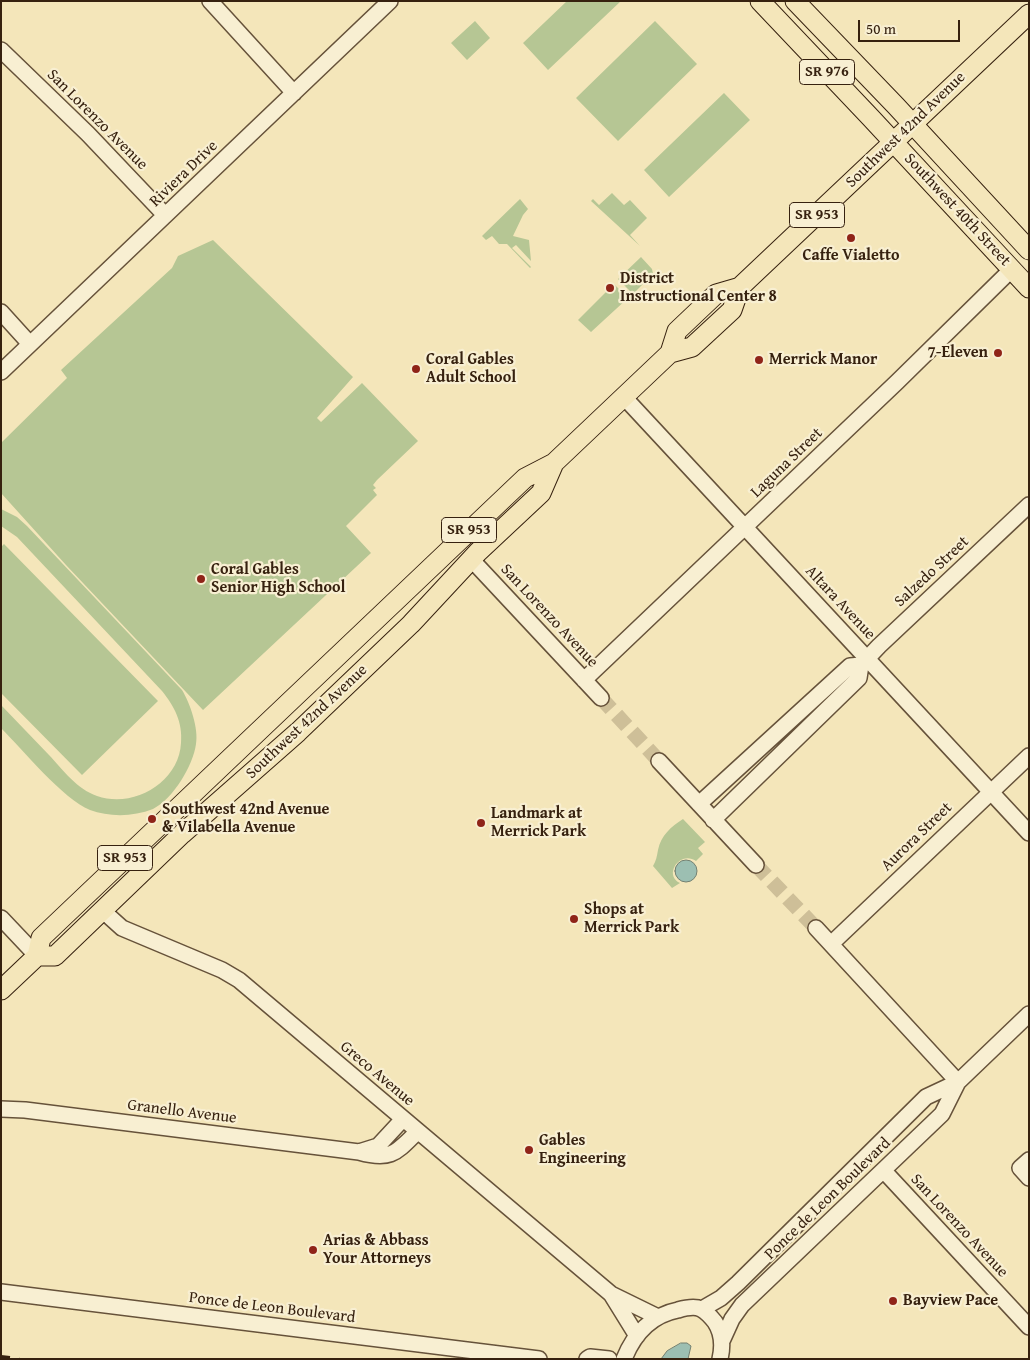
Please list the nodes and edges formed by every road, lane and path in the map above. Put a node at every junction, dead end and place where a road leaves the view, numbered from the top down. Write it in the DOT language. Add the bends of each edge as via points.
graph roads {
  1 [pos="210,1"];
  2 [pos="390,1"];
  3 [pos="760,1"];
  4 [pos="796,1"];
  5 [pos="1028,16"];
  6 [pos="1,50"];
  7 [pos="294,93"];
  8 [pos="913,124"];
  9 [pos="894,142"];
  10 [pos="166,215"];
  11 [pos="1029,250"];
  12 [pos="1012,270"];
  13 [pos="1029,288"];
  14 [pos="1,312"];
  15 [pos="30,344"];
  16 [pos="1,372"];
  17 [pos="624,397"];
  18 [pos="554,462"];
  19 [pos="1029,505"];
  20 [pos="745,526"];
  21 [pos="471,559"];
  22 [pos="864,662"];
  23 [pos="584,680"];
  24 [pos="601,698"];
  25 [pos="1029,756"];
  26 [pos="749,758"];
  27 [pos="659,761"];
  28 [pos="222,766"];
  29 [pos="762,772"];
  30 [pos="240,784"];
  31 [pos="990,792"];
  32 [pos="699,804"];
  33 [pos="713,820"];
  34 [pos="1029,833"];
  35 [pos="756,865"];
  36 [pos="102,910"];
  37 [pos="1,918"];
  38 [pos="816,928"];
  39 [pos="831,944"];
  40 [pos="38,956"];
  41 [pos="1,990"];
  42 [pos="1029,1014"];
  43 [pos="958,1082"];
  44 [pos="1,1109"];
  45 [pos="403,1119"];
  46 [pos="418,1131"];
  47 [pos="359,1152"];
  48 [pos="884,1171"];
  49 [pos="1,1292"];
  50 [pos="611,1294"];
  51 [pos="702,1310"];
  52 [pos="658,1317"];
  53 [pos="1029,1327"];
  54 [pos="637,1336"];
  55 [pos="722,1341"];
  56 [pos="539,1359"];
  57 [pos="587,1359"];
  58 [pos="609,1359"];
  59 [pos="624,1359"];
  60 [pos="720,1359"];
  1 -- 7 [label="street"];
  2 -- 7 [label="street, Riviera Drive"];
  3 -- 9 [label="main road, Southwest 40th Street / SR 976"];
  4 -- 8 [label="main road, Southwest 40th Street / SR 976"];
  5 -- 8 [label="main road, Southwest 42nd Avenue / SR 953"];
  6 -- 10 [label="street, San Lorenzo Avenue"];
  7 -- 10 [label="street, Riviera Drive"];
  8 -- 9 [label="main road, Southwest 42nd Avenue / SR 953"];
  8 -- 11 [label="main road, Southwest 40th Street / SR 976"];
  9 -- 12 [label="main road, Southwest 40th Street / SR 976"];
  9 -- 17 [label="main road, Southwest 42nd Avenue / SR 953" via="740,287 716,294 703,306 677,331 670,353"];
  10 -- 15 [label="street, Riviera Drive"];
  12 -- 13 [label="main road, Southwest 40th Street / SR 976"];
  12 -- 20 [label="street, Laguna Street"];
  14 -- 15 [label="street"];
  15 -- 16 [label="street, Riviera Drive"];
  17 -- 18 [label="main road, Southwest 42nd Avenue / SR 953"];
  17 -- 20 [label="street, Altara Avenue"];
  18 -- 21 [label="main road, Southwest 42nd Avenue / SR 953" via="541,492"];
  18 -- 28 [label="main road, Southwest 42nd Avenue / SR 953" via="525,478"];
  19 -- 22 [label="street, Salzedo Street"];
  20 -- 22 [label="street, Altara Avenue"];
  20 -- 23 [label="street, Laguna Street"];
  21 -- 23 [label="street, San Lorenzo Avenue"];
  21 -- 30 [label="main road, Southwest 42nd Avenue / SR 953" via="411,624"];
  22 -- 26 [label="street, Salzedo Street" via="850,666"];
  22 -- 29 [label="street, Salzedo Street" via="859,678"];
  22 -- 31 [label="street, Altara Avenue"];
  23 -- 24 [label="street, San Lorenzo Avenue"];
  25 -- 31 [label="street, Aurora Street"];
  26 -- 29 [label="street"];
  26 -- 32 [label="street, Salzedo Street"];
  27 -- 32 [label="street"];
  28 -- 30 [label="main road"];
  28 -- 40 [label="main road, Southwest 42nd Avenue / SR 953" via="40,938"];
  29 -- 33 [label="street, Salzedo Street"];
  30 -- 36 [label="main road, Southwest 42nd Avenue / SR 953"];
  31 -- 34 [label="street, Altara Avenue"];
  31 -- 39 [label="street, Aurora Street"];
  32 -- 33 [label="street"];
  33 -- 35 [label="street"];
  36 -- 40 [label="main road, Southwest 42nd Avenue / SR 953" via="55,956"];
  36 -- 45 [label="street, Greco Avenue" via="122,928 230,974"];
  37 -- 40 [label="street"];
  38 -- 39 [label="street"];
  39 -- 43 [label="street"];
  40 -- 41 [label="main road, Southwest 42nd Avenue / SR 953"];
  42 -- 43 [label="street, Ponce de Leon Boulevard"];
  43 -- 48 [label="street, Ponce de Leon Boulevard" via="942,1114"];
  43 -- 51 [label="street, Ponce de Leon Boulevard" via="926,1097 734,1286"];
  44 -- 47 [label="street, Granello Avenue"];
  45 -- 46 [label="street, Greco Avenue"];
  45 -- 47 [label="street" via="378,1146"];
  46 -- 47 [label="street, Granello Avenue" via="389,1156 376,1157"];
  46 -- 50 [label="street, Greco Avenue"];
  48 -- 53 [label="street, San Lorenzo Avenue"];
  48 -- 55 [label="street, Ponce de Leon Boulevard" via="742,1305"];
  49 -- 56 [label="street, Ponce de Leon Boulevard"];
  50 -- 52 [label="street, Greco Avenue"];
  50 -- 54 [label="street, Greco Avenue"];
  51 -- 52 [label="street" via="683,1308"];
  51 -- 55 [label="street" via="717,1325"];
  52 -- 54 [label="street"];
  54 -- 59 [label="street"];
  55 -- 60 [label="street"];
  57 -- 58 [label="street"];
}
